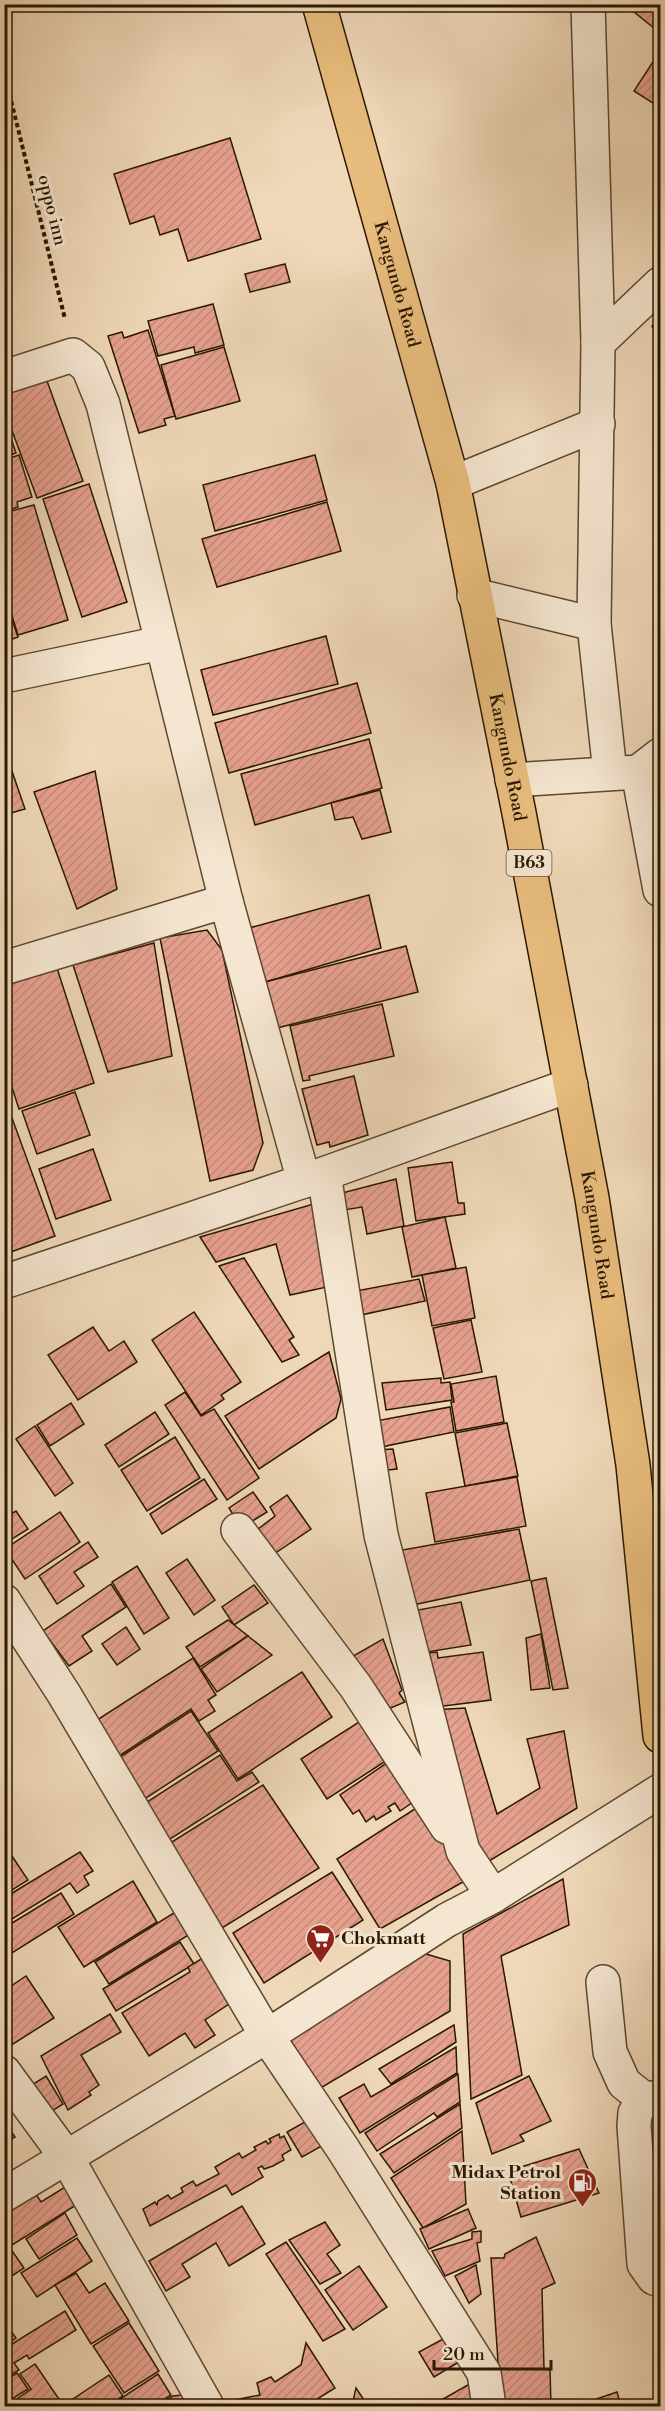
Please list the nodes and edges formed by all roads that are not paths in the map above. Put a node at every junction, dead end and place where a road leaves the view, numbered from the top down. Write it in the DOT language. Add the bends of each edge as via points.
graph roads {
  1 [pos="319,4"];
  2 [pos="588,4"];
  3 [pos="660,284"];
  4 [pos="598,343"];
  5 [pos="4,377"];
  6 [pos="598,424"];
  7 [pos="453,483"];
  8 [pos="474,596"];
  9 [pos="594,624"];
  10 [pos="161,643"];
  11 [pos="4,676"];
  12 [pos="636,767"];
  13 [pos="512,780"];
  14 [pos="660,890"];
  15 [pos="226,901"];
  16 [pos="4,968"];
  17 [pos="571,1085"];
  18 [pos="314,1178"];
  19 [pos="4,1282"];
  20 [pos="238,1530"];
  21 [pos="4,1601"];
  22 [pos="660,1736"];
  23 [pos="660,1791"];
  24 [pos="463,1851"];
  25 [pos="494,1896"];
  26 [pos="603,1982"];
  27 [pos="267,2036"];
  28 [pos="4,2072"];
  29 [pos="652,2098"];
  30 [pos="67,2158"];
  31 [pos="4,2195"];
  32 [pos="660,2280"];
  33 [pos="207,2406"];
  34 [pos="489,2406"];
  1 -- 7 [label="highway, Kangundo Road / B63"];
  2 -- 4 [label="street"];
  3 -- 4 [label="street"];
  4 -- 6 [label="street"];
  5 -- 10 [label="street" via="73,354 88,367 104,404"];
  6 -- 7 [label="street"];
  6 -- 9 [label="street"];
  7 -- 8 [label="highway, Kangundo Road / B63"];
  8 -- 9 [label="street"];
  8 -- 13 [label="highway, Kangundo Road / B63"];
  9 -- 12 [label="street"];
  10 -- 11 [label="street"];
  10 -- 15 [label="street"];
  12 -- 13 [label="street"];
  12 -- 14 [label="street"];
  13 -- 17 [label="highway, Kangundo Road / B63"];
  15 -- 16 [label="street"];
  15 -- 18 [label="street"];
  17 -- 18 [label="street"];
  17 -- 22 [label="highway, Kangundo Road / B63" via="633,1465"];
  18 -- 19 [label="street"];
  18 -- 24 [label="street" via="381,1535"];
  20 -- 24 [label="street" via="356,1687"];
  21 -- 27 [label="street" via="64,1694"];
  23 -- 25 [label="street"];
  24 -- 25 [label="street"];
  25 -- 27 [label="street" via="447,1920"];
  26 -- 29 [label="street" via="610,2052 624,2083"];
  27 -- 30 [label="street"];
  27 -- 34 [label="street" via="484,2373"];
  28 -- 30 [label="street"];
  29 -- 32 [label="street" via="635,2113 634,2126 644,2264"];
  30 -- 31 [label="street"];
  30 -- 33 [label="street"];
}
